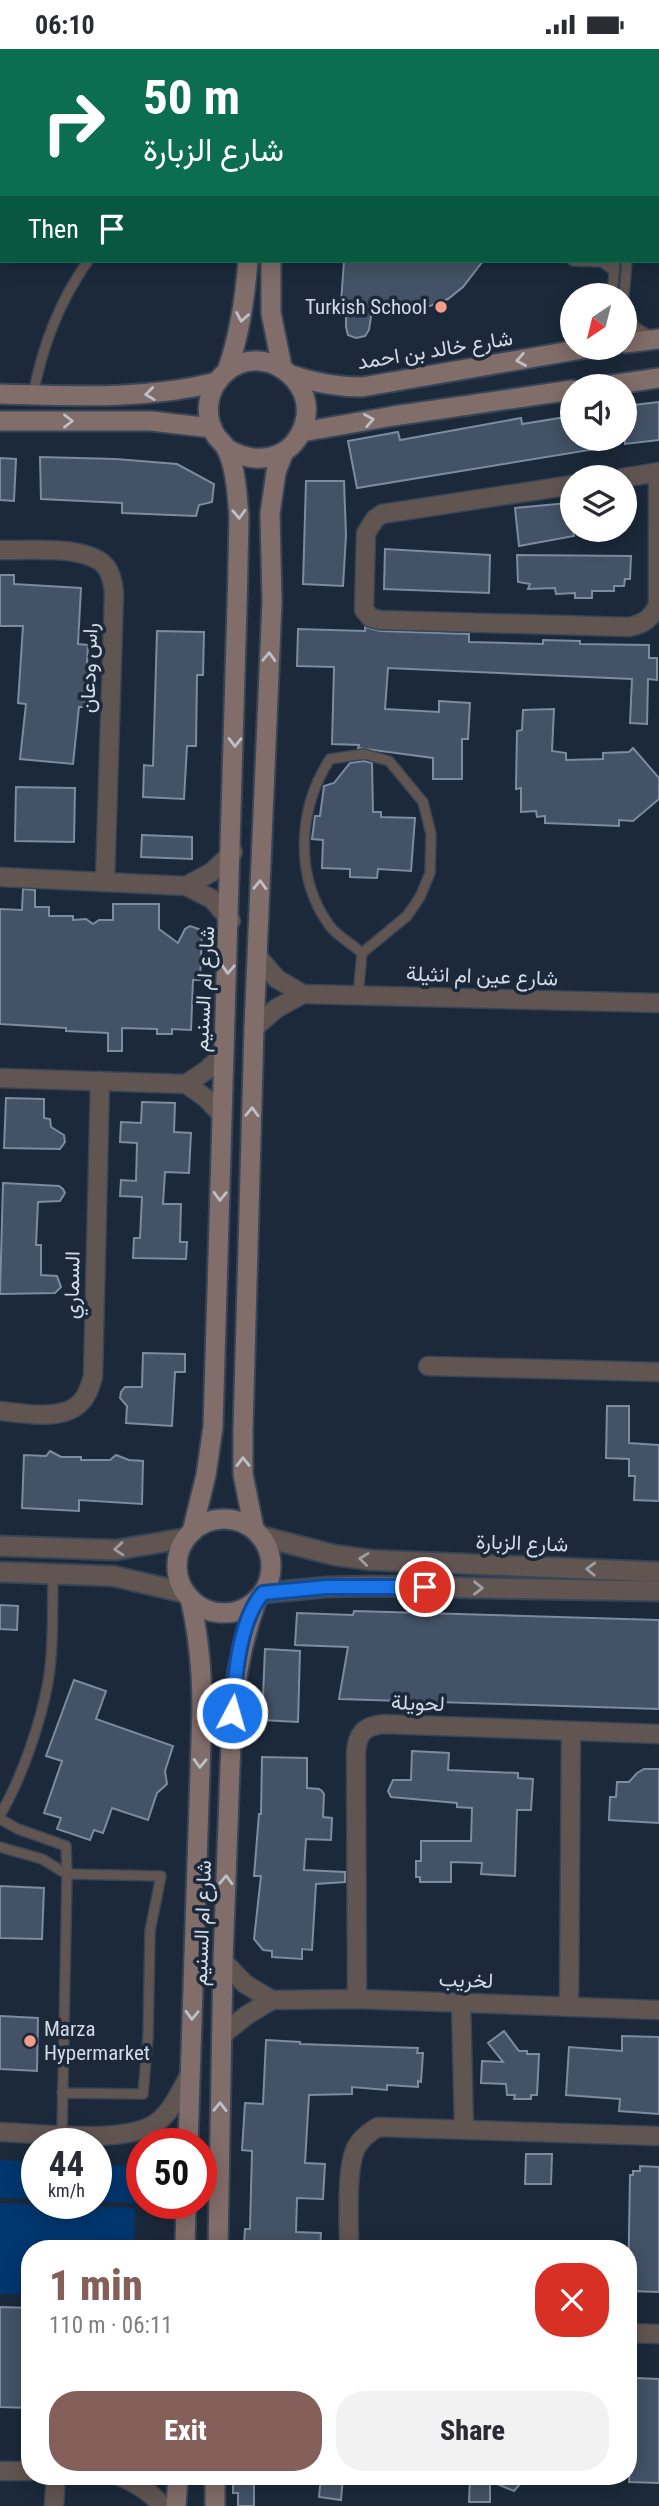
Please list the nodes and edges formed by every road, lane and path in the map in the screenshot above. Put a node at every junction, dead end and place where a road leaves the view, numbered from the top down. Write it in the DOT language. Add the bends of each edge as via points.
graph roads {
  1 [pos="87,263"];
  2 [pos="248,263"];
  3 [pos="271,263"];
  4 [pos="627,263"];
  5 [pos="625,283"];
  6 [pos="637,328"];
  7 [pos="659,339"];
  8 [pos="637,342"];
  9 [pos="560,353"];
  10 [pos="287,371"];
  11 [pos="222,376"];
  12 [pos="659,378"];
  13 [pos="637,381"];
  14 [pos="560,392"];
  15 [pos="0,394"];
  16 [pos="33,395"];
  17 [pos="0,421"];
  18 [pos="212,428"];
  19 [pos="302,432"];
  20 [pos="226,447"];
  21 [pos="282,454"];
  22 [pos="658,473"];
  23 [pos="637,476"];
  24 [pos="560,487"];
  25 [pos="0,550"];
  26 [pos="233,852"];
  27 [pos="0,877"];
  28 [pos="105,882"];
  29 [pos="186,886"];
  30 [pos="230,921"];
  31 [pos="362,953"];
  32 [pos="257,956"];
  33 [pos="303,994"];
  34 [pos="358,996"];
  35 [pos="659,1003"];
  36 [pos="254,1028"];
  37 [pos="224,1053"];
  38 [pos="0,1078"];
  39 [pos="100,1081"];
  40 [pos="186,1084"];
  41 [pos="223,1116"];
  42 [pos="428,1366"];
  43 [pos="659,1372"];
  44 [pos="0,1412"];
  45 [pos="257,1532"];
  46 [pos="189,1535"];
  47 [pos="0,1546"];
  48 [pos="659,1571"];
  49 [pos="0,1572"];
  50 [pos="53,1573"];
  51 [pos="659,1591"];
  52 [pos="188,1595"];
  53 [pos="259,1597"];
  54 [pos="571,1731"];
  55 [pos="659,1734"];
  56 [pos="0,1817"];
  57 [pos="0,1847"];
  58 [pos="67,1874"];
  59 [pos="223,1961"];
  60 [pos="357,1999"];
  61 [pos="272,2000"];
  62 [pos="461,2002"];
  63 [pos="569,2007"];
  64 [pos="659,2010"];
  65 [pos="221,2036"];
  66 [pos="190,2074"];
  67 [pos="62,2093"];
  68 [pos="62,2128"];
  69 [pos="146,2128"];
  70 [pos="188,2128"];
  71 [pos="464,2129"];
  72 [pos="0,2132"];
  73 [pos="21,2133"];
  74 [pos="659,2136"];
  75 [pos="186,2219"];
  76 [pos="185,2240"];
  77 [pos="218,2240"];
  78 [pos="349,2240"];
  79 [pos="637,2333"];
  80 [pos="659,2334"];
  81 [pos="0,2471"];
  82 [pos="21,2471"];
  83 [pos="55,2485"];
  84 [pos="139,2485"];
  85 [pos="177,2485"];
  86 [pos="215,2485"];
  87 [pos="54,2506"];
  88 [pos="162,2506"];
  89 [pos="176,2506"];
  90 [pos="215,2506"];
  1 -- 16 [label="lane" via="62,305"];
  2 -- 11 [label="main road, one-way" via="244,312"];
  3 -- 10 [label="main road" via="271,313"];
  4 -- 5 [label="lane"];
  6 -- 7 [label="lane"];
  7 -- 8 [label="main road"];
  9 -- 10 [label="main road, شارع خالد بن احمد, one-way" via="362,387 320,384"];
  10 -- 11 [label="main road" via="254,360"];
  10 -- 19 [label="main road" via="302,389 306,403"];
  11 -- 16 [label="main road, one-way" via="180,391 136,396"];
  11 -- 18 [label="main road" via="210,397"];
  12 -- 13 [label="main road"];
  19 -- 14 [label="main road, one-way"];
  15 -- 16 [label="main road"];
  17 -- 18 [label="main road, one-way" via="151,421"];
  18 -- 20 [label="main road"];
  19 -- 21 [label="main road"];
  20 -- 21 [label="main road" via="251,459"];
  20 -- 26 [label="main road, شارع ام السنيم, one-way" via="239,516"];
  32 -- 21 [label="main road, one-way" via="272,602 270,514"];
  22 -- 23 [label="street"];
  22 -- 24 [label="street" via="658,604 639,625 380,620 364,610 366,533 374,519 382,514"];
  25 -- 28 [label="street, راس ودعان" via="81,552 105,566 112,578"];
  26 -- 29 [label="street" via="212,872"];
  26 -- 30 [label="main road, شارع ام السنيم"];
  27 -- 28 [label="street"];
  28 -- 29 [label="street"];
  29 -- 30 [label="street" via="212,899"];
  30 -- 37 [label="main road, شارع ام السنيم, one-way"];
  31 -- 31 [label="lane" via="407,916 420,897 430,873 431,834 423,802 409,785 388,761 364,754 330,759 316,780 304,840 310,892 330,927"];
  31 -- 34 [label="lane"];
  32 -- 33 [label="street" via="277,979"];
  32 -- 36 [label="main road"];
  33 -- 34 [label="street, شارع عين ام انثيلة"];
  33 -- 36 [label="street"];
  34 -- 35 [label="street, شارع عين ام انثيلة"];
  45 -- 36 [label="main road, one-way" via="243,1474"];
  37 -- 40 [label="street"];
  37 -- 41 [label="main road, شارع ام السنيم"];
  38 -- 39 [label="street"];
  39 -- 40 [label="street"];
  39 -- 44 [label="street, السماري" via="93,1377 80,1404 68,1411"];
  40 -- 41 [label="street"];
  41 -- 46 [label="main road, شارع ام السنيم, one-way" via="213,1427 206,1475"];
  42 -- 43 [label="street"];
  45 -- 46 [label="main road" via="239,1521 222,1519"];
  48 -- 45 [label="street, شارع الزبارة, one-way" via="371,1560 334,1555"];
  45 -- 53 [label="main road" via="272,1564 270,1580"];
  46 -- 47 [label="street, one-way" via="116,1550"];
  46 -- 52 [label="main road" via="181,1548 178,1571"];
  49 -- 50 [label="street"];
  50 -- 52 [label="street" via="113,1576"];
  50 -- 56 [label="lane" via="48,1683 14,1789"];
  53 -- 51 [label="street, one-way" via="371,1586"];
  52 -- 53 [label="main road" via="215,1612 237,1611"];
  52 -- 66 [label="main road, شارع ام السنيم, one-way" via="202,1664"];
  59 -- 53 [label="main road, شارع ام السنيم, one-way" via="232,1713 243,1637"];
  54 -- 55 [label="street, لحويلة"];
  54 -- 60 [label="street, لحويلة" via="383,1724 361,1732 356,1753"];
  54 -- 63 [label="street"];
  56 -- 58 [label="lane" via="18,1829 66,1846"];
  57 -- 58 [label="lane" via="41,1859"];
  58 -- 67 [label="lane"];
  58 -- 67 [label="lane" via="161,1876 150,1931 143,2094"];
  59 -- 61 [label="street" via="245,1984"];
  59 -- 65 [label="main road, شارع ام السنيم"];
  60 -- 61 [label="street, لخريب"];
  60 -- 62 [label="street, لخريب"];
  61 -- 65 [label="street"];
  62 -- 63 [label="street, لخريب"];
  62 -- 71 [label="street"];
  63 -- 64 [label="street, لخريب"];
  77 -- 65 [label="main road, شارع ام السنيم, one-way"];
  66 -- 69 [label="street" via="165,2115"];
  66 -- 70 [label="main road, شارع ام السنيم"];
  67 -- 68 [label="lane"];
  71 -- 74 [label="street"];
  71 -- 78 [label="street" via="378,2127 366,2133 351,2163"];
  72 -- 73 [label="street"];
  75 -- 76 [label="main road"];
  79 -- 80 [label="street"];
  81 -- 82 [label="street"];
  83 -- 87 [label="street"];
  84 -- 88 [label="street"];
  85 -- 89 [label="main road"];
  86 -- 90 [label="main road"];
}
